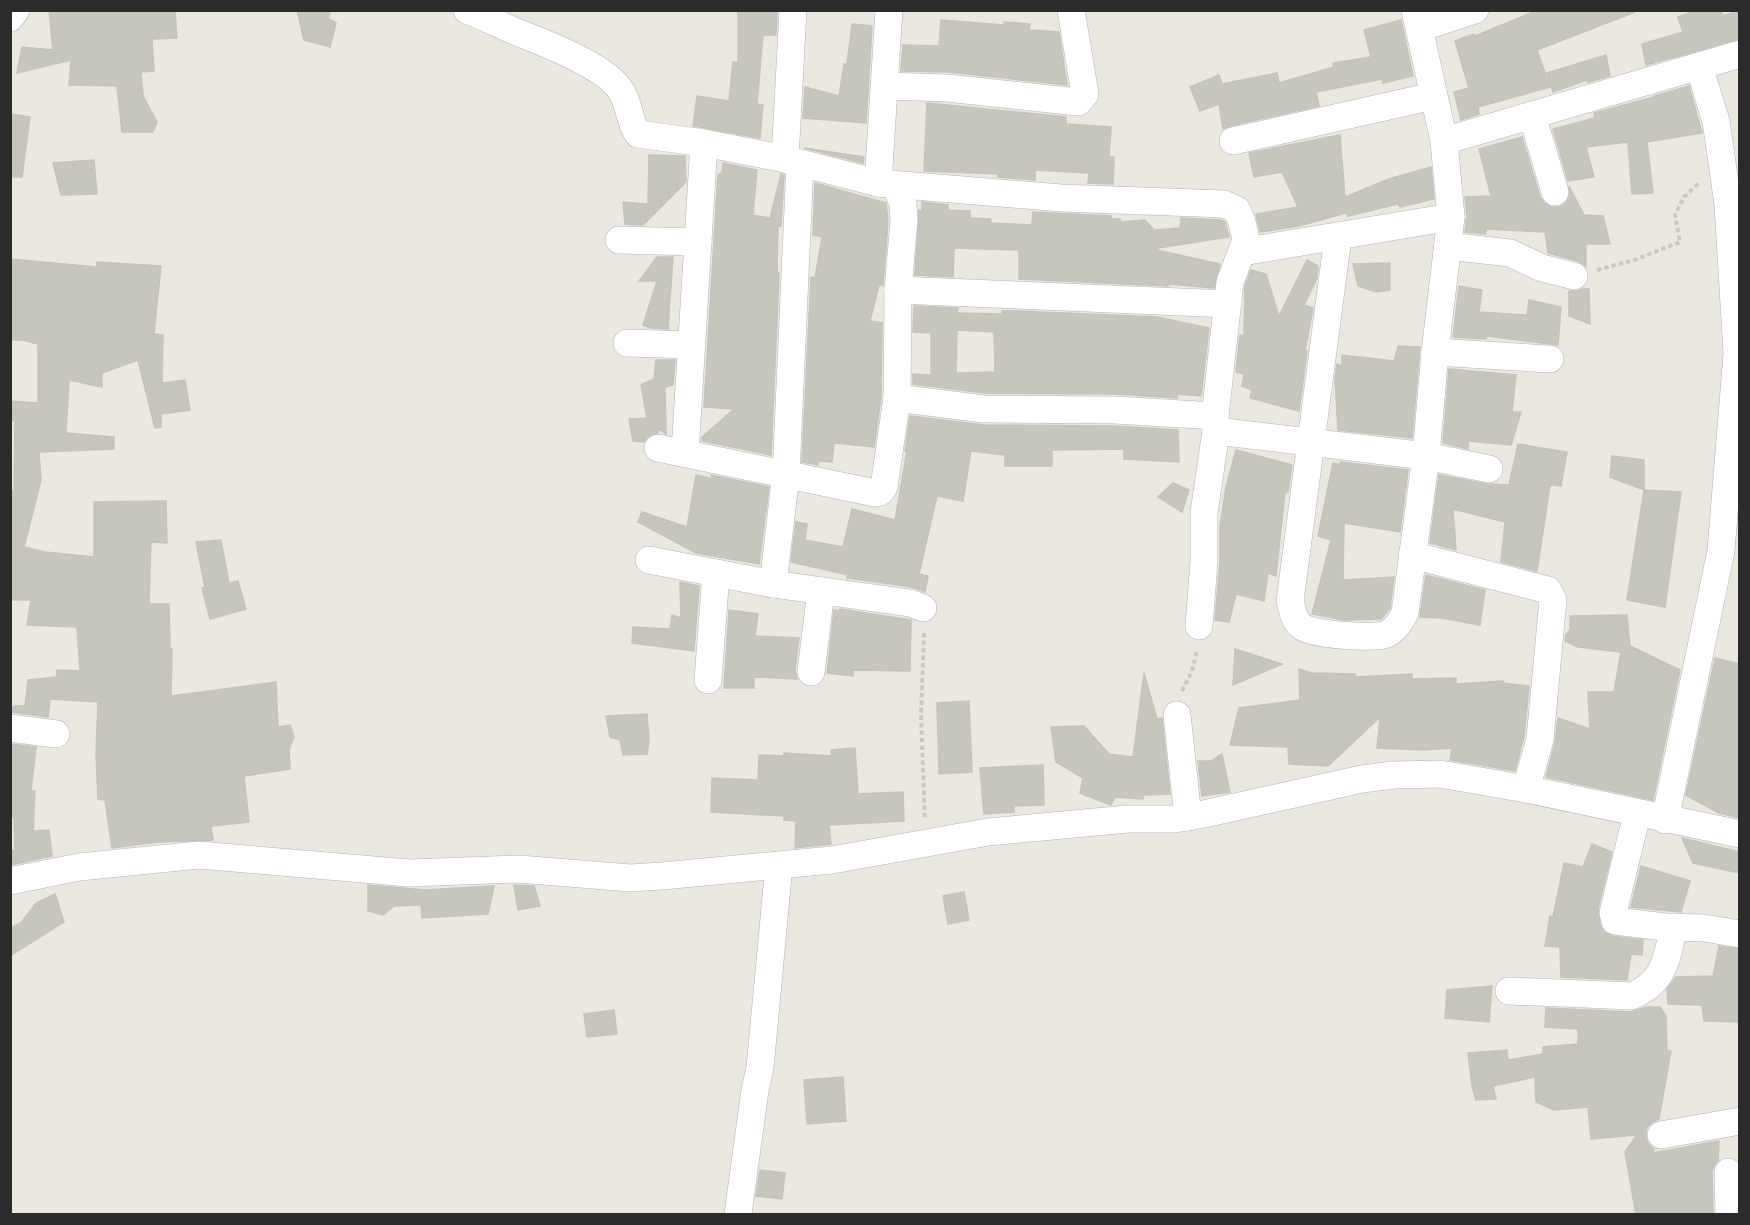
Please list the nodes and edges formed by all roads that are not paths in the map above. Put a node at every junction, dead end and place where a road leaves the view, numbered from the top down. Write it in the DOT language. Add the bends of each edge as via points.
graph roads {
  1 [pos="16,10"];
  2 [pos="467,10"];
  3 [pos="793,10"];
  4 [pos="889,10"];
  5 [pos="1071,10"];
  6 [pos="1475,10"];
  7 [pos="10,18"];
  8 [pos="1417,19"];
  9 [pos="1740,54"];
  10 [pos="1699,66"];
  11 [pos="886,86"];
  12 [pos="1433,96"];
  13 [pos="1532,115"];
  14 [pos="1233,141"];
  15 [pos="1444,141"];
  16 [pos="704,143"];
  17 [pos="793,161"];
  18 [pos="887,184"];
  19 [pos="1556,192"];
  20 [pos="1450,218"];
  21 [pos="1338,237"];
  22 [pos="619,240"];
  23 [pos="698,242"];
  24 [pos="1448,246"];
  25 [pos="1242,252"];
  26 [pos="1574,276"];
  27 [pos="898,290"];
  28 [pos="1228,304"];
  29 [pos="627,343"];
  30 [pos="691,345"];
  31 [pos="1435,352"];
  32 [pos="1550,359"];
  33 [pos="897,398"];
  34 [pos="1216,423"];
  35 [pos="1310,442"];
  36 [pos="658,448"];
  37 [pos="685,453"];
  38 [pos="1426,456"];
  39 [pos="1489,469"];
  40 [pos="786,474"];
  41 [pos="1413,555"];
  42 [pos="649,560"];
  43 [pos="716,573"];
  44 [pos="773,584"];
  45 [pos="821,591"];
  46 [pos="923,608"];
  47 [pos="1199,626"];
  48 [pos="811,672"];
  49 [pos="708,680"];
  50 [pos="1177,715"];
  51 [pos="10,728"];
  52 [pos="56,734"];
  53 [pos="1526,789"];
  54 [pos="1637,814"];
  55 [pos="1188,817"];
  56 [pos="1665,820"];
  57 [pos="1740,834"];
  58 [pos="779,865"];
  59 [pos="10,881"];
  60 [pos="1674,927"];
  61 [pos="1740,934"];
  62 [pos="1509,991"];
  63 [pos="1740,1121"];
  64 [pos="1661,1135"];
  65 [pos="1728,1172"];
  66 [pos="1732,1210"];
  67 [pos="738,1215"];
  1 -- 7 [label="street"];
  2 -- 16 [label="street" via="597,69 618,87 638,134"];
  3 -- 17 [label="street"];
  4 -- 11 [label="street"];
  5 -- 11 [label="street" via="1085,94 1078,102 947,88"];
  6 -- 8 [label="street"];
  8 -- 12 [label="street"];
  9 -- 10 [label="street"];
  10 -- 13 [label="street"];
  10 -- 56 [label="street" via="1716,121 1728,204 1737,354 1721,551"];
  11 -- 18 [label="street"];
  12 -- 14 [label="street"];
  12 -- 15 [label="street"];
  13 -- 15 [label="street"];
  13 -- 19 [label="street"];
  15 -- 20 [label="street"];
  16 -- 17 [label="street"];
  16 -- 23 [label="street"];
  17 -- 18 [label="street"];
  17 -- 40 [label="street"];
  18 -- 25 [label="street" via="1061,198 1224,204 1238,210 1246,240"];
  18 -- 27 [label="street" via="903,204"];
  20 -- 21 [label="street"];
  20 -- 24 [label="street"];
  21 -- 25 [label="street"];
  21 -- 35 [label="street"];
  22 -- 23 [label="street"];
  23 -- 30 [label="street"];
  24 -- 26 [label="street" via="1510,253 1542,268"];
  24 -- 31 [label="street"];
  25 -- 28 [label="street" via="1230,282"];
  27 -- 28 [label="street"];
  27 -- 33 [label="street"];
  28 -- 34 [label="street"];
  29 -- 30 [label="street"];
  30 -- 37 [label="street"];
  31 -- 32 [label="street"];
  31 -- 38 [label="street"];
  33 -- 34 [label="street" via="984,409 1115,410"];
  33 -- 40 [label="street" via="884,487 880,492"];
  34 -- 35 [label="street"];
  34 -- 47 [label="street" via="1204,513"];
  35 -- 38 [label="street"];
  35 -- 41 [label="street" via="1290,601 1301,627 1310,632 1363,636 1384,636 1395,629 1405,613"];
  36 -- 37 [label="street"];
  37 -- 40 [label="street"];
  38 -- 39 [label="street"];
  38 -- 41 [label="street"];
  40 -- 44 [label="street"];
  41 -- 53 [label="street" via="1548,590 1553,600 1540,739"];
  42 -- 43 [label="street"];
  43 -- 44 [label="street"];
  43 -- 49 [label="street"];
  44 -- 45 [label="street"];
  45 -- 46 [label="street"];
  45 -- 48 [label="street"];
  50 -- 55 [label="street"];
  51 -- 52 [label="street"];
  53 -- 54 [label="street"];
  53 -- 55 [label="street" via="1440,774 1377,776"];
  54 -- 56 [label="street"];
  54 -- 60 [label="street" via="1613,917 1615,921"];
  55 -- 58 [label="street" via="988,832 832,860"];
  56 -- 57 [label="street"];
  58 -- 59 [label="street" via="630,878 519,869 409,873 199,855 79,867"];
  58 -- 67 [label="street" via="760,1068"];
  60 -- 61 [label="street"];
  60 -- 62 [label="street" via="1662,973 1632,996"];
  63 -- 64 [label="street"];
  65 -- 66 [label="street"];
}
